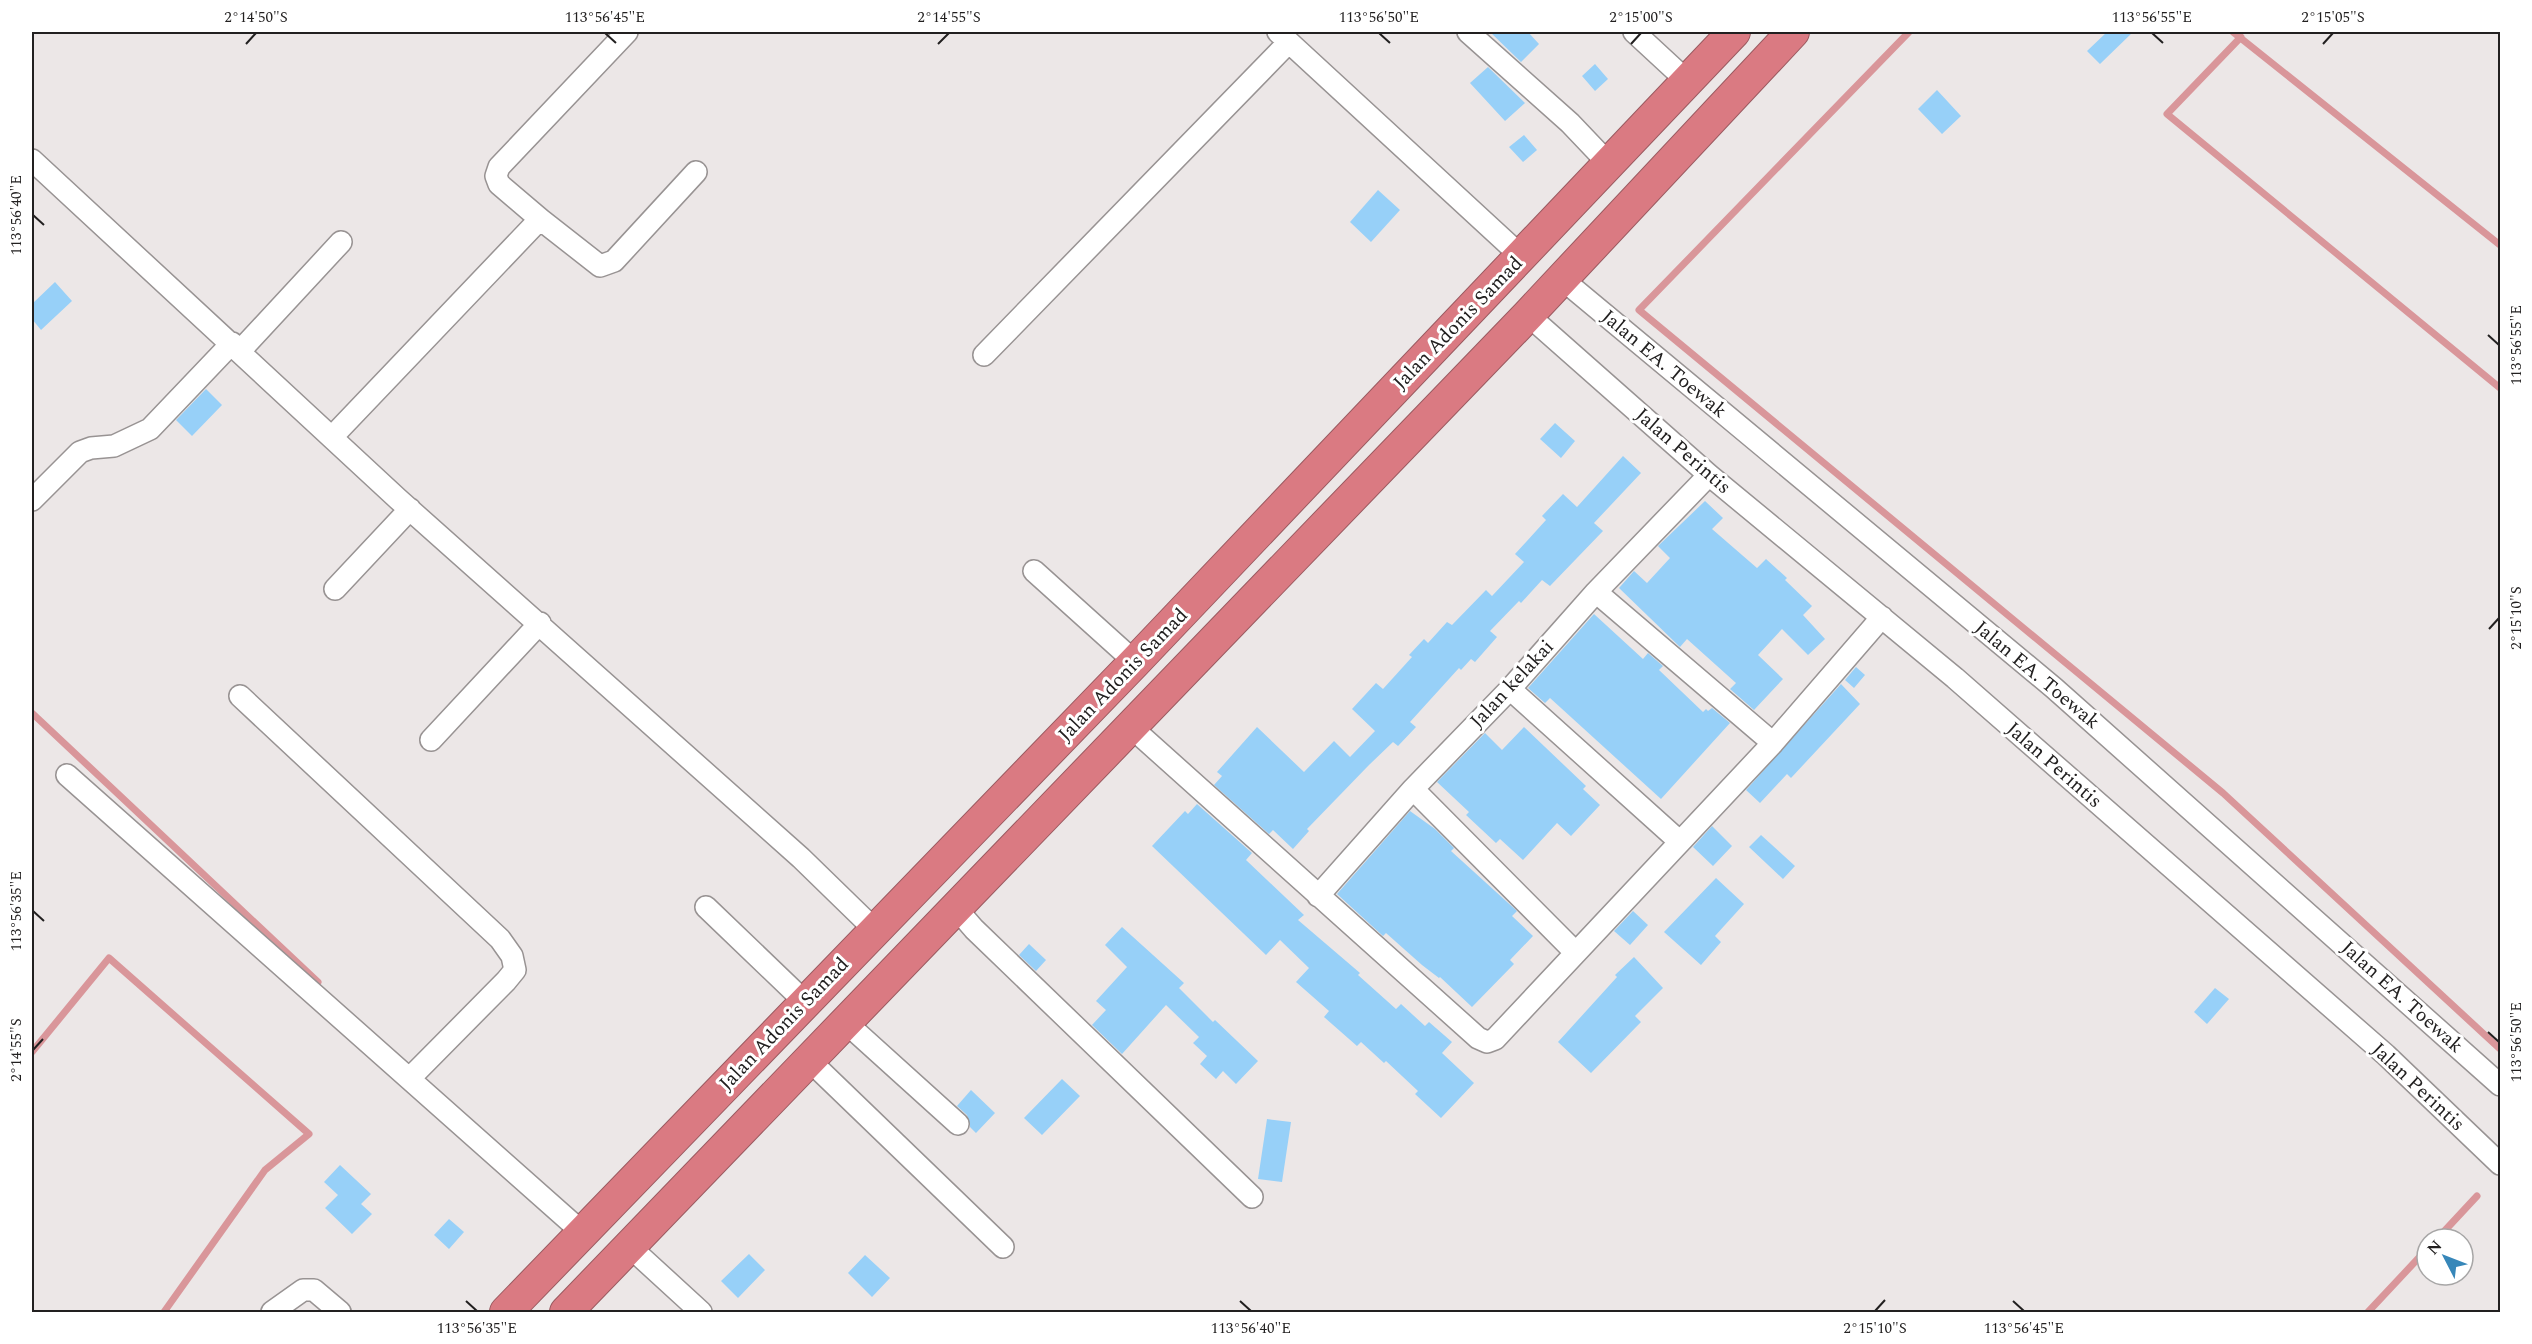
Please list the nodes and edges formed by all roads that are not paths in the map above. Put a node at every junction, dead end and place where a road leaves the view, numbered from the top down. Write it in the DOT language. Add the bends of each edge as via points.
graph roads {
  1 [pos="627,32"];
  2 [pos="1468,32"];
  3 [pos="1634,32"];
  4 [pos="1735,32"];
  5 [pos="1793,32"];
  6 [pos="1284,37"];
  7 [pos="1766,60"];
  8 [pos="1688,81"];
  9 [pos="32,160"];
  10 [pos="1609,164"];
  11 [pos="696,172"];
  12 [pos="540,219"];
  13 [pos="341,242"];
  14 [pos="1521,256"];
  15 [pos="1562,279"];
  16 [pos="1527,315"];
  17 [pos="236,347"];
  18 [pos="984,355"];
  19 [pos="332,437"];
  20 [pos="1709,475"];
  21 [pos="32,500"];
  22 [pos="410,509"];
  23 [pos="1034,571"];
  24 [pos="335,589"];
  25 [pos="1596,592"];
  26 [pos="1882,617"];
  27 [pos="540,623"];
  28 [pos="1135,662"];
  29 [pos="1510,689"];
  30 [pos="240,696"];
  31 [pos="1140,735"];
  32 [pos="431,740"];
  33 [pos="1773,743"];
  34 [pos="67,775"];
  35 [pos="1413,789"];
  36 [pos="1679,841"];
  37 [pos="1318,897"];
  38 [pos="706,907"];
  39 [pos="964,918"];
  40 [pos="876,930"];
  41 [pos="1575,952"];
  42 [pos="805,1002"];
  43 [pos="844,1021"];
  44 [pos="808,1059"];
  45 [pos="410,1078"];
  46 [pos="2500,1085"];
  47 [pos="958,1124"];
  48 [pos="2500,1164"];
  49 [pos="1252,1197"];
  50 [pos="583,1233"];
  51 [pos="1004,1246"];
  52 [pos="630,1247"];
  53 [pos="700,1311"];
  54 [pos="272,1312"];
  55 [pos="339,1312"];
  56 [pos="506,1312"];
  57 [pos="566,1312"];
  1 -- 12 [label="street" via="499,167 499,184"];
  2 -- 10 [label="street" via="1570,123"];
  3 -- 8 [label="street"];
  4 -- 7 [label="highway"];
  4 -- 8 [label="highway, Jalan Adonis Samad"];
  5 -- 7 [label="highway"];
  6 -- 14 [label="street"];
  6 -- 18 [label="street"];
  7 -- 15 [label="highway"];
  8 -- 10 [label="highway, Jalan Adonis Samad"];
  9 -- 17 [label="street"];
  10 -- 14 [label="highway, Jalan Adonis Samad"];
  11 -- 12 [label="street" via="614,261 604,266"];
  12 -- 19 [label="street"];
  13 -- 17 [label="street"];
  14 -- 28 [label="highway, Jalan Adonis Samad"];
  15 -- 16 [label="highway"];
  15 -- 46 [label="street, Jalan EA. Toewak" via="2054,688"];
  16 -- 20 [label="street, Jalan Perintis"];
  16 -- 31 [label="highway"];
  17 -- 19 [label="street"];
  17 -- 21 [label="street" via="150,429 114,446 81,452"];
  19 -- 22 [label="street"];
  20 -- 25 [label="street, Jalan kelakai"];
  20 -- 26 [label="street, Jalan Perintis"];
  22 -- 24 [label="street"];
  22 -- 27 [label="street"];
  23 -- 28 [label="street"];
  25 -- 29 [label="street, Jalan kelakai"];
  25 -- 33 [label="street"];
  26 -- 33 [label="street"];
  26 -- 48 [label="street, Jalan Perintis" via="2386,1055"];
  27 -- 32 [label="street"];
  27 -- 40 [label="street"];
  28 -- 40 [label="highway, Jalan Adonis Samad"];
  29 -- 35 [label="street, Jalan kelakai"];
  29 -- 36 [label="street"];
  30 -- 45 [label="street" via="500,939 512,956 515,970 506,981"];
  31 -- 37 [label="street"];
  31 -- 39 [label="highway"];
  33 -- 36 [label="street"];
  34 -- 45 [label="street"];
  35 -- 37 [label="street, Jalan kelakai"];
  35 -- 41 [label="street"];
  36 -- 41 [label="street"];
  37 -- 41 [label="street" via="1487,1042 1495,1039"];
  38 -- 42 [label="street"];
  39 -- 43 [label="highway"];
  39 -- 49 [label="street"];
  40 -- 42 [label="highway, Jalan Adonis Samad"];
  42 -- 50 [label="highway, Jalan Adonis Samad"];
  43 -- 44 [label="highway"];
  43 -- 47 [label="street"];
  44 -- 51 [label="street"];
  44 -- 52 [label="highway"];
  45 -- 50 [label="street"];
  50 -- 56 [label="highway, Jalan Adonis Samad"];
  52 -- 53 [label="street"];
  52 -- 57 [label="highway"];
  54 -- 55 [label="street" via="303,1290 314,1290"];
}
